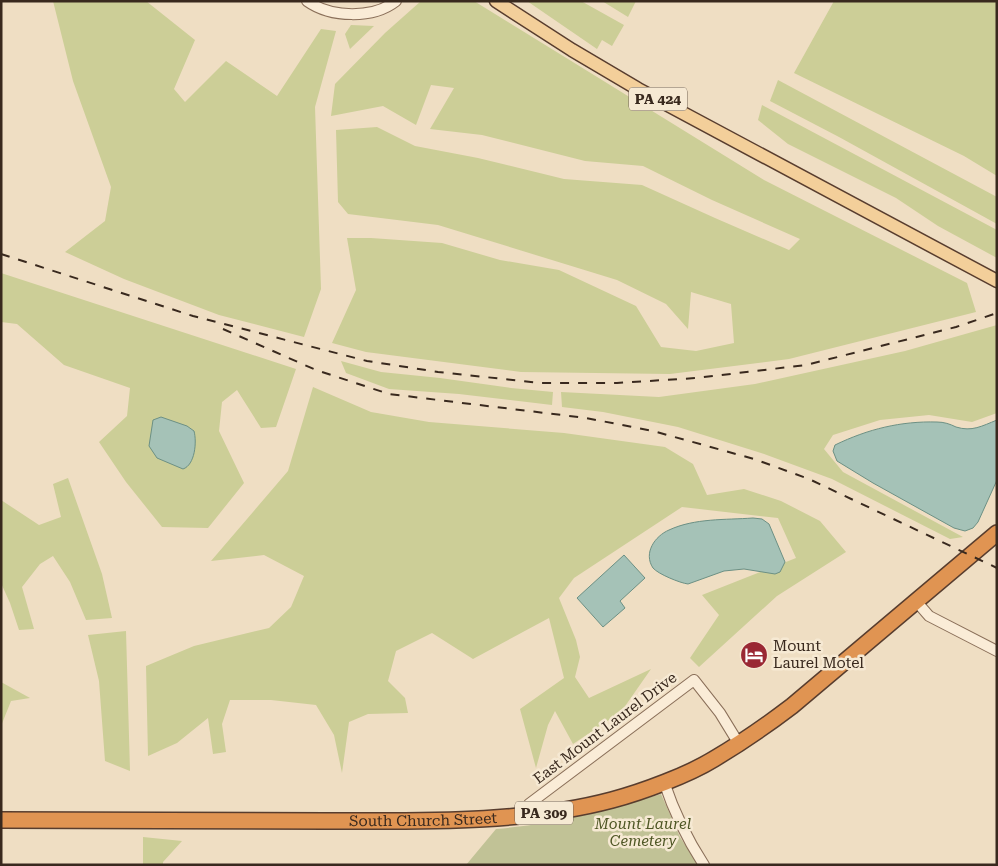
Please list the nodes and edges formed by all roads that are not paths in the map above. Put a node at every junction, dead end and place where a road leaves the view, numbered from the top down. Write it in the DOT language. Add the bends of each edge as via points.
graph roads {
  1 [pos="307,1"];
  2 [pos="396,1"];
  3 [pos="496,1"];
  4 [pos="825,188"];
  5 [pos="997,273"];
  6 [pos="997,281"];
  7 [pos="997,533"];
  8 [pos="916,601"];
  9 [pos="997,651"];
  10 [pos="739,744"];
  11 [pos="664,782"];
  12 [pos="525,815"];
  13 [pos="1,820"];
  14 [pos="704,865"];
  1 -- 2 [label="street" via="325,11 348,14 373,12"];
  3 -- 4 [label="main road, PA 424" via="638,89"];
  4 -- 5 [label="main road, PA 424"];
  4 -- 6 [label="main road, PA 424"];
  7 -- 8 [label="highway, South Church Street / PA 309"];
  8 -- 9 [label="street" via="929,616"];
  8 -- 10 [label="highway, South Church Street / PA 309" via="792,706"];
  10 -- 11 [label="highway, South Church Street / PA 309" via="712,761"];
  10 -- 12 [label="street, East Mount Laurel Drive" via="694,680 530,804"];
  11 -- 12 [label="highway, South Church Street / PA 309" via="612,800 558,812"];
  11 -- 14 [label="street" via="672,806"];
  12 -- 13 [label="highway, South Church Street / PA 309" via="361,821"];
}
